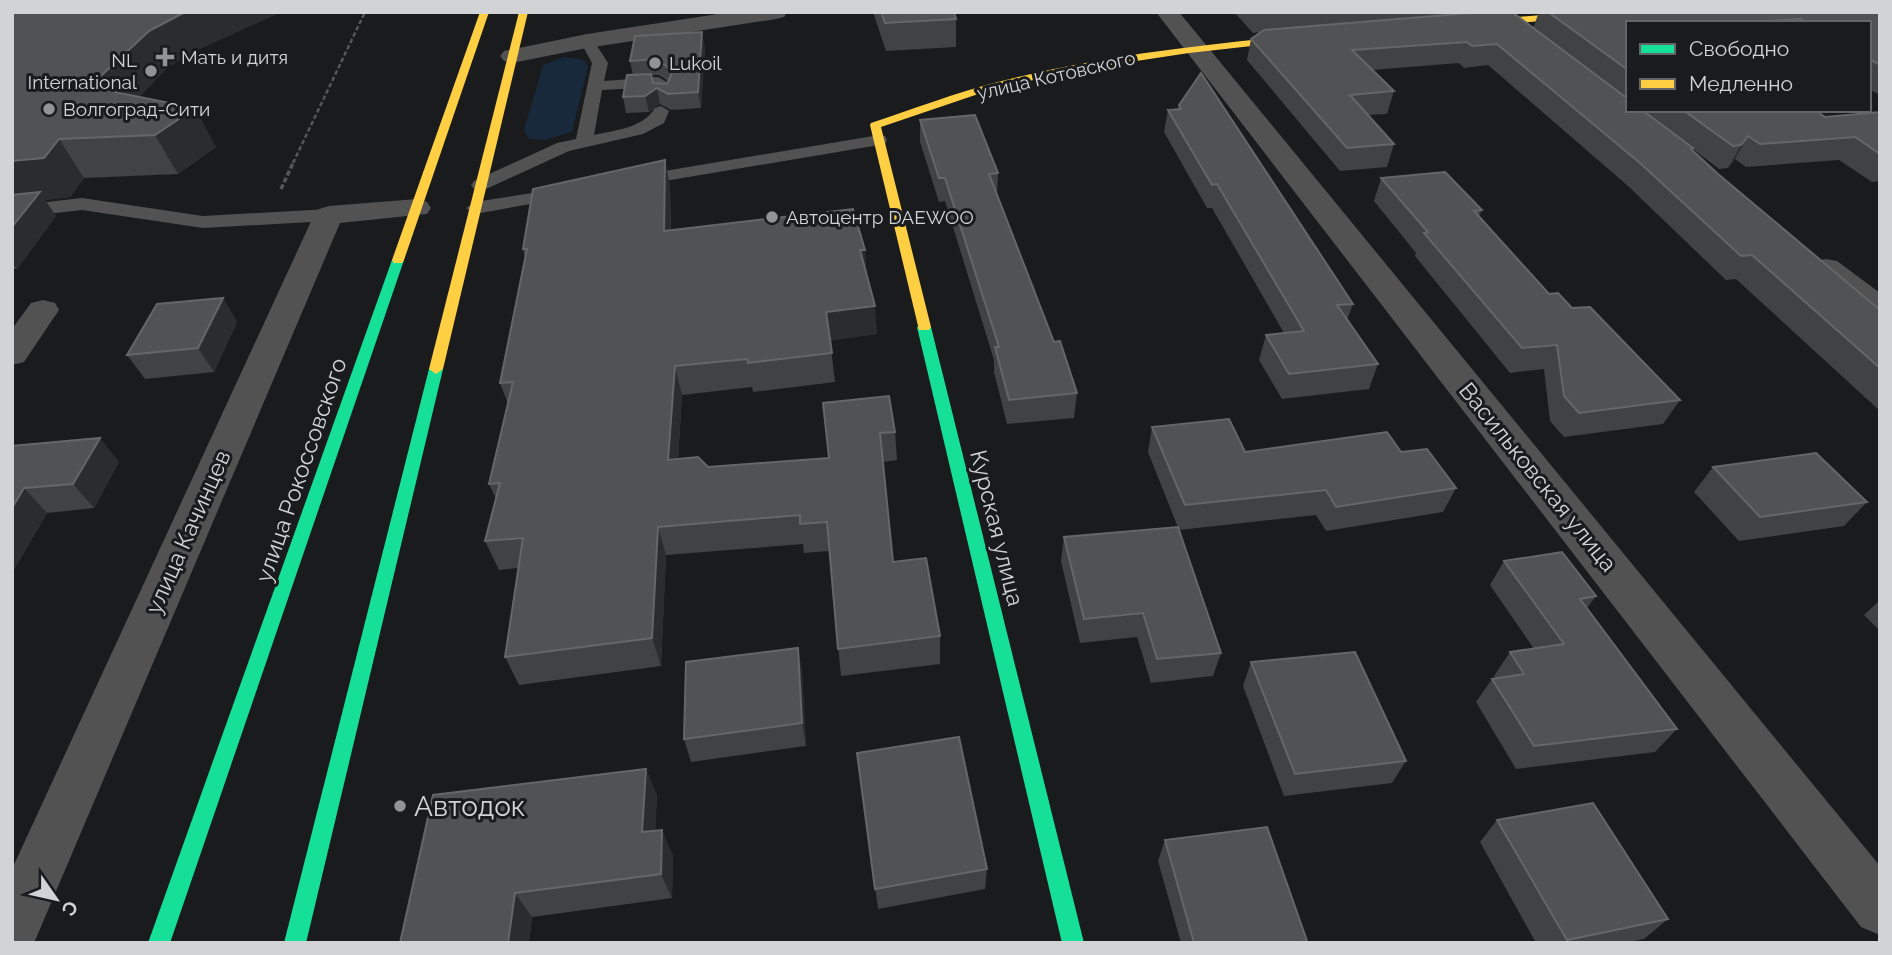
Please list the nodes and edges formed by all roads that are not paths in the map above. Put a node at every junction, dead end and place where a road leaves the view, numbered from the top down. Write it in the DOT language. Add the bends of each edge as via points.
graph roads {
  1 [pos="485,12"];
  2 [pos="524,12"];
  3 [pos="776,12"];
  4 [pos="1167,12"];
  5 [pos="1612,12"];
  6 [pos="1498,17"];
  7 [pos="1450,26"];
  8 [pos="1316,37"];
  9 [pos="587,41"];
  10 [pos="1537,46"];
  11 [pos="1195,47"];
  12 [pos="512,56"];
  13 [pos="594,86"];
  14 [pos="877,133"];
  15 [pos="584,141"];
  16 [pos="623,183"];
  17 [pos="480,185"];
  18 [pos="583,190"];
  19 [pos="417,208"];
  20 [pos="475,208"];
  21 [pos="12,212"];
  22 [pos="329,215"];
  23 [pos="1802,250"];
  24 [pos="1880,309"];
  25 [pos="43,310"];
  26 [pos="12,354"];
  27 [pos="1880,908"];
  28 [pos="12,930"];
  29 [pos="159,943"];
  30 [pos="295,943"];
  31 [pos="1073,943"];
  1 -- 19 [label="main road, улица Рокоссовского"];
  2 -- 12 [label="main road"];
  3 -- 9 [label="street"];
  4 -- 11 [label="street"];
  5 -- 6 [label="main road"];
  6 -- 7 [label="main road"];
  6 -- 10 [label="street"];
  8 -- 11 [label="main road, улица Котовского"];
  9 -- 12 [label="street"];
  9 -- 13 [label="lane" via="599,58"];
  11 -- 14 [label="main road, улица Котовского" via="1001,85"];
  11 -- 27 [label="street, Васильковская улица"];
  12 -- 17 [label="main road"];
  13 -- 15 [label="lane"];
  13 -- 15 [label="lane" via="658,82 666,86 658,120 637,130"];
  14 -- 16 [label="lane"];
  14 -- 31 [label="main road, Курская улица"];
  15 -- 17 [label="lane"];
  17 -- 20 [label="main road"];
  18 -- 20 [label="lane"];
  19 -- 22 [label="street"];
  19 -- 29 [label="main road, улица Рокоссовского"];
  20 -- 30 [label="main road"];
  21 -- 22 [label="lane" via="82,205 203,222"];
  22 -- 28 [label="street, улица Качинцев"];
  23 -- 24 [label="street"];
  25 -- 26 [label="street"];
}
